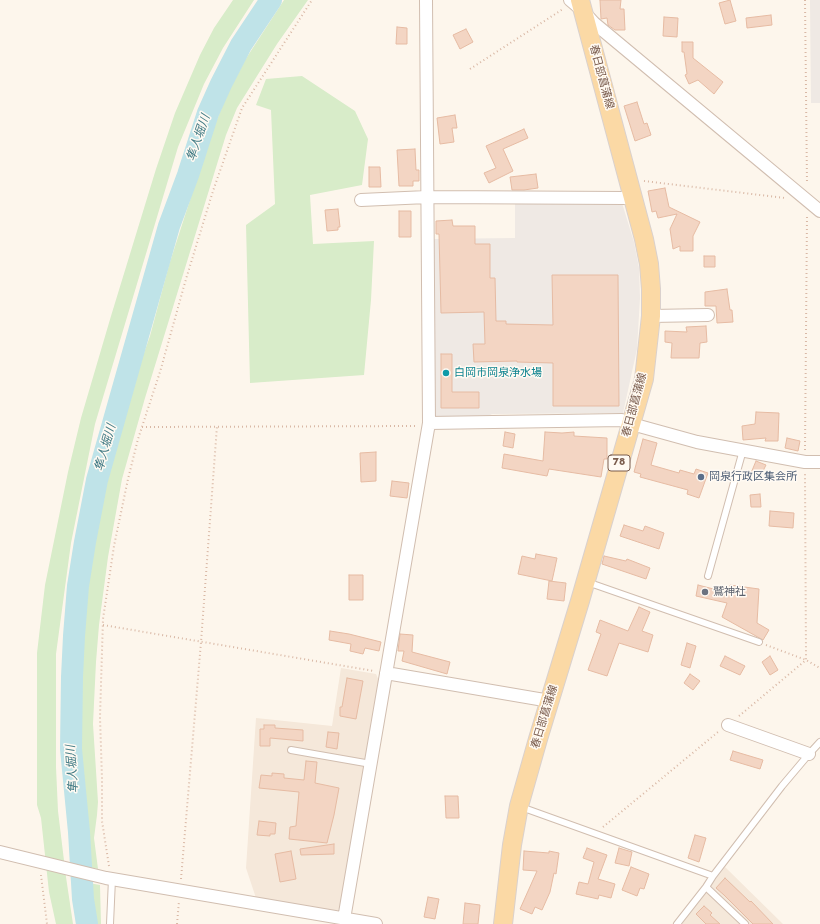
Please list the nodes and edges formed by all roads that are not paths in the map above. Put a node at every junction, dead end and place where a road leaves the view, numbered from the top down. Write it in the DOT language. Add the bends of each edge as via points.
graph roads {
  1 [pos="426,0"];
  2 [pos="576,3"];
  3 [pos="427,197"];
  4 [pos="634,198"];
  5 [pos="361,200"];
  6 [pos="820,211"];
  7 [pos="708,315"];
  8 [pos="651,316"];
  9 [pos="631,422"];
  10 [pos="429,425"];
  11 [pos="743,450"];
  12 [pos="820,462"];
  13 [pos="708,576"];
  14 [pos="585,582"];
  15 [pos="759,642"];
  16 [pos="386,673"];
  17 [pos="550,701"];
  18 [pos="728,725"];
  19 [pos="820,742"];
  20 [pos="292,750"];
  21 [pos="809,754"];
  22 [pos="371,764"];
  23 [pos="519,806"];
  24 [pos="0,853"];
  25 [pos="713,876"];
  26 [pos="109,879"];
  27 [pos="706,887"];
  28 [pos="344,919"];
  29 [pos="110,924"];
  30 [pos="376,924"];
  31 [pos="503,924"];
  32 [pos="677,924"];
  33 [pos="744,924"];
  1 -- 3 [label="street"];
  2 -- 4 [label="main road, 春日部菖蒲線 / 78"];
  2 -- 6 [label="street" via="594,23"];
  3 -- 4 [label="street"];
  3 -- 5 [label="street"];
  3 -- 10 [label="street"];
  4 -- 8 [label="main road, 春日部菖蒲線 / 78" via="649,264"];
  7 -- 8 [label="street"];
  8 -- 9 [label="main road, 春日部菖蒲線 / 78" via="644,379"];
  9 -- 10 [label="street" via="600,420"];
  9 -- 11 [label="street" via="697,442"];
  9 -- 14 [label="main road, 春日部菖蒲線 / 78"];
  10 -- 16 [label="street"];
  11 -- 12 [label="street" via="805,462"];
  11 -- 13 [label="lane"];
  14 -- 15 [label="lane"];
  14 -- 17 [label="main road, 春日部菖蒲線 / 78"];
  16 -- 17 [label="street"];
  16 -- 22 [label="street"];
  17 -- 23 [label="main road, 春日部菖蒲線 / 78"];
  18 -- 21 [label="street"];
  19 -- 21 [label="lane"];
  20 -- 22 [label="lane"];
  21 -- 25 [label="lane"];
  22 -- 28 [label="street"];
  23 -- 25 [label="lane"];
  23 -- 31 [label="main road, 春日部菖蒲線 / 78"];
  24 -- 26 [label="street"];
  25 -- 27 [label="lane"];
  26 -- 28 [label="street"];
  26 -- 29 [label="lane"];
  27 -- 32 [label="lane"];
  27 -- 33 [label="lane"];
  28 -- 30 [label="street"];
}
